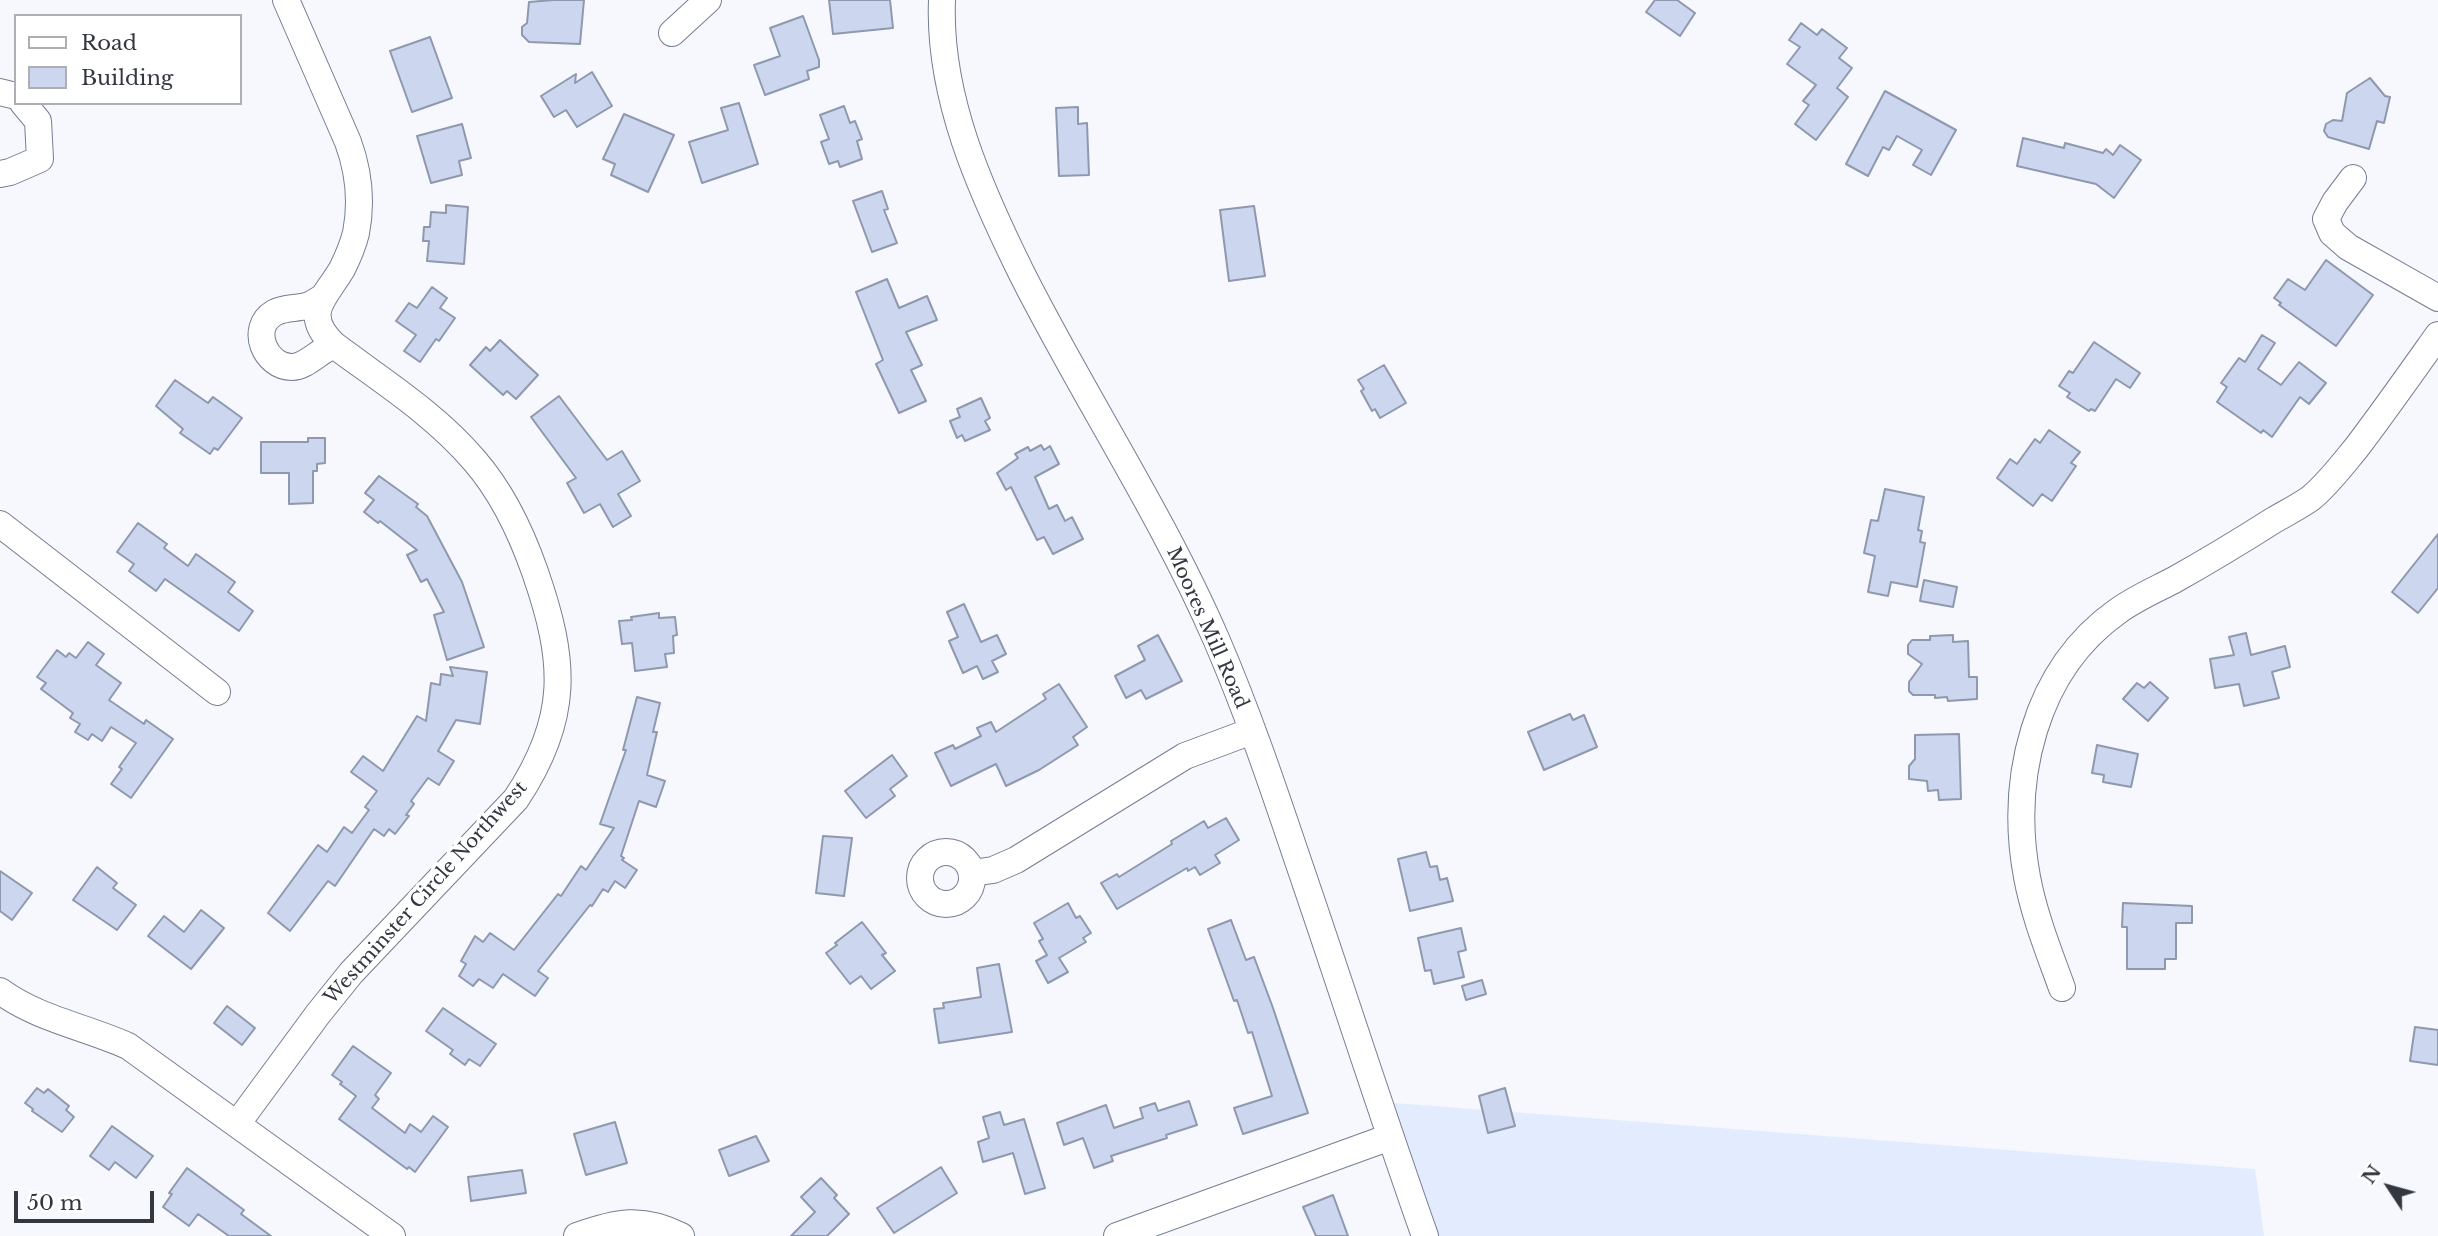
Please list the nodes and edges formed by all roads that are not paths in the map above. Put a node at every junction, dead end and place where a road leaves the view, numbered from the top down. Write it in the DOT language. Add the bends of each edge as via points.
graph roads {
  1 [pos="286,0"];
  2 [pos="708,0"];
  3 [pos="942,0"];
  4 [pos="672,33"];
  5 [pos="25,105"];
  6 [pos="0,174"];
  7 [pos="2353,178"];
  8 [pos="2438,298"];
  9 [pos="320,299"];
  10 [pos="2438,335"];
  11 [pos="334,345"];
  12 [pos="0,524"];
  13 [pos="217,692"];
  14 [pos="1252,731"];
  15 [pos="972,873"];
  16 [pos="2062,988"];
  17 [pos="0,991"];
  18 [pos="237,1124"];
  19 [pos="1390,1137"];
  20 [pos="392,1236"];
  21 [pos="577,1236"];
  22 [pos="681,1236"];
  23 [pos="1117,1236"];
  24 [pos="1425,1236"];
  1 -- 9 [label="street" via="348,142 360,201 355,236 342,268"];
  2 -- 4 [label="street"];
  3 -- 14 [label="street, Moores Mill Road" via="946,74 984,192 1041,312 1197,597"];
  5 -- 6 [label="street" via="38,121 40,159"];
  7 -- 8 [label="street" via="2326,219 2332,233 2348,247"];
  9 -- 11 [label="street, Westminster Circle Northwest" via="320,325"];
  9 -- 11 [label="street" via="273,314 262,329 263,347 276,363 292,367"];
  10 -- 16 [label="street" via="2368,432 2311,498 2118,611 2077,649 2050,688 2026,758 2024,849 2039,924"];
  11 -- 18 [label="street, Westminster Circle Northwest" via="444,429 475,460 500,496 526,545 550,616 557,655 557,698 544,750 516,799 351,973"];
  12 -- 13 [label="street"];
  14 -- 15 [label="street" via="1185,756 1016,860"];
  14 -- 19 [label="street, Moores Mill Road"];
  17 -- 18 [label="street" via="45,1017 128,1046"];
  18 -- 20 [label="street"];
  19 -- 23 [label="street"];
  19 -- 24 [label="street, Moores Mill Road"];
  21 -- 22 [label="street" via="607,1225 630,1223 663,1227"];
}
